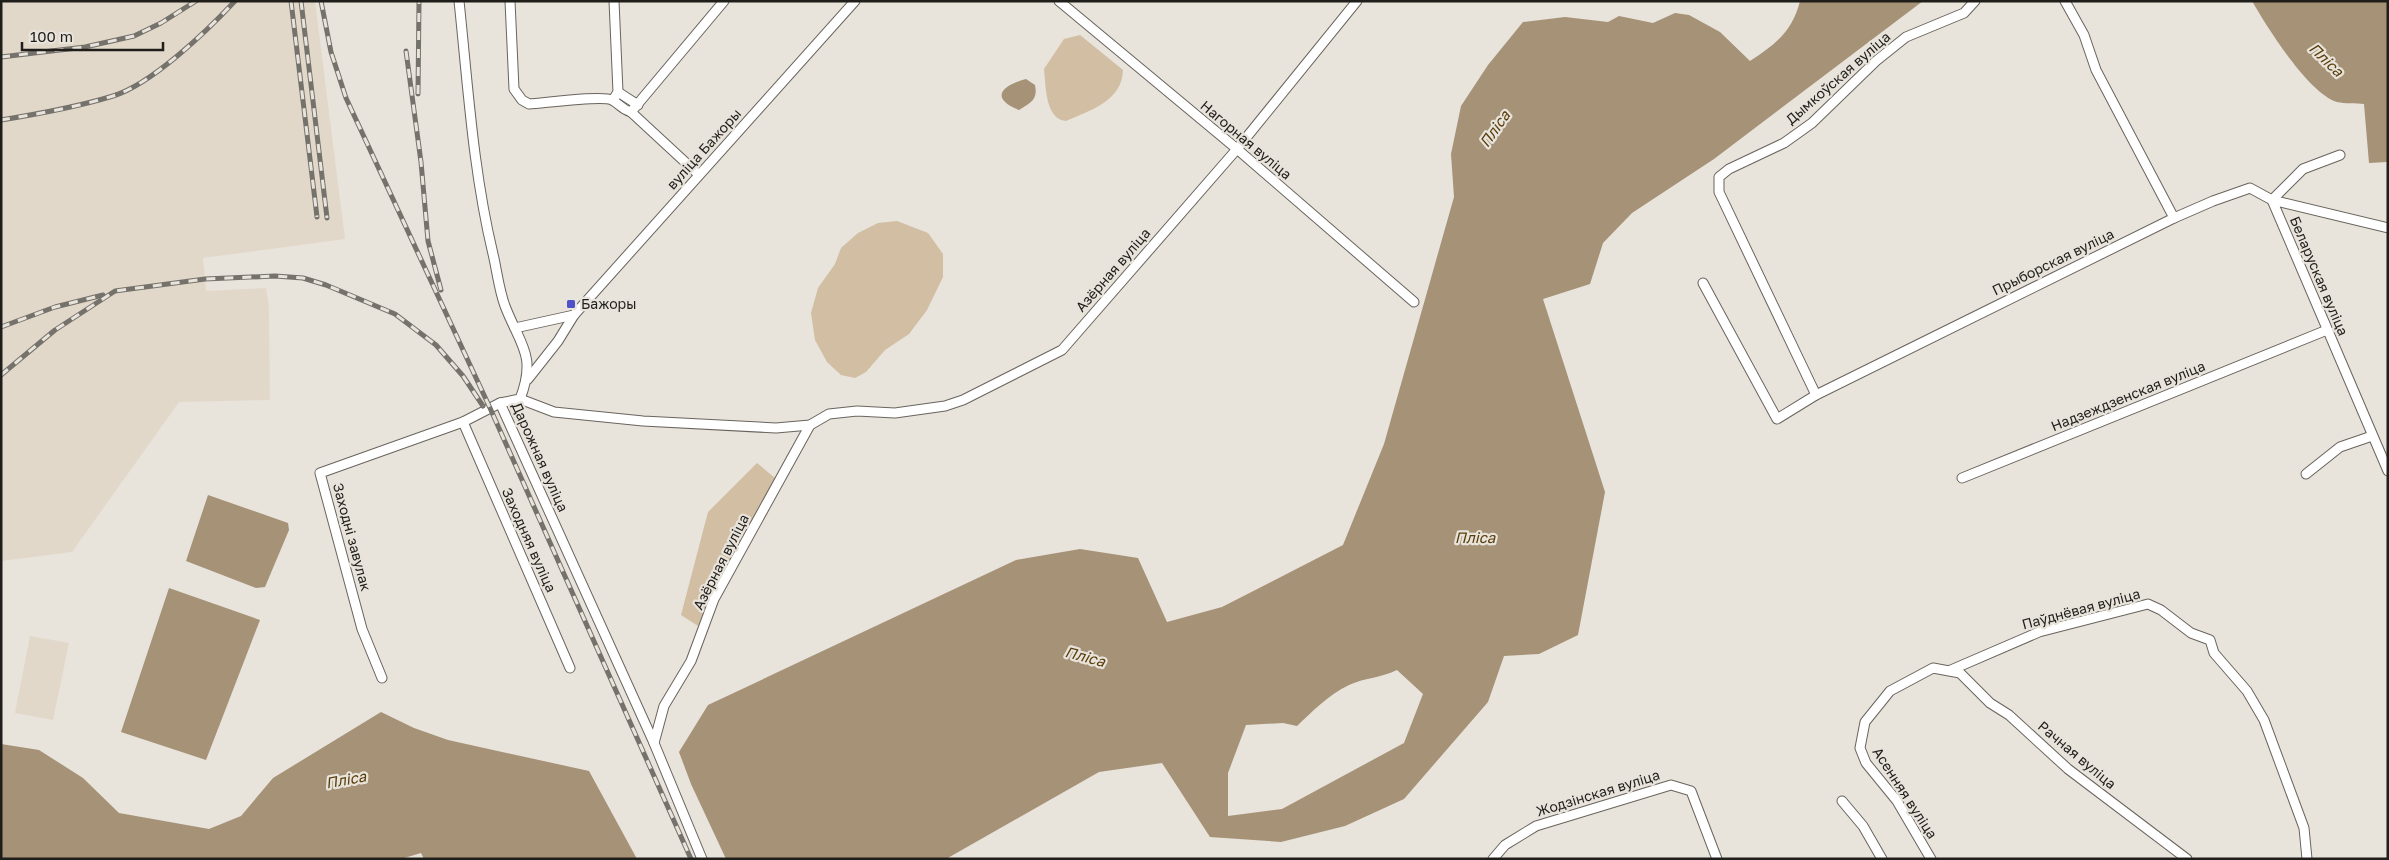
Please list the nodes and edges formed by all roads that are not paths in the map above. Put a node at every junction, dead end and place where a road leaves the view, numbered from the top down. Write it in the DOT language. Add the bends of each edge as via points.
graph roads {
  1 [pos="459,1"];
  2 [pos="510,1"];
  3 [pos="614,1"];
  4 [pos="724,1"];
  5 [pos="855,1"];
  6 [pos="1059,1"];
  7 [pos="1357,1"];
  8 [pos="1975,1"];
  9 [pos="2065,1"];
  10 [pos="618,92"];
  11 [pos="613,100"];
  12 [pos="638,105"];
  13 [pos="631,112"];
  14 [pos="1237,149"];
  15 [pos="2340,155"];
  16 [pos="698,174"];
  17 [pos="2272,200"];
  18 [pos="2174,218"];
  19 [pos="2388,228"];
  20 [pos="1703,283"];
  21 [pos="1414,302"];
  22 [pos="574,315"];
  23 [pos="515,328"];
  24 [pos="2327,330"];
  25 [pos="528,380"];
  26 [pos="1816,395"];
  27 [pos="520,399"];
  28 [pos="500,403"];
  29 [pos="463,422"];
  30 [pos="810,426"];
  31 [pos="2368,437"];
  32 [pos="2388,471"];
  33 [pos="2306,474"];
  34 [pos="1962,478"];
  35 [pos="570,668"];
  36 [pos="1951,670"];
  37 [pos="382,678"];
  38 [pos="654,743"];
  39 [pos="1842,801"];
  40 [pos="702,859"];
  41 [pos="1493,859"];
  42 [pos="1717,859"];
  43 [pos="1882,859"];
  44 [pos="1931,859"];
  45 [pos="2187,859"];
  46 [pos="2307,859"];
  1 -- 23 [label="street, Дарожная вуліца" via="483,207 505,306"];
  2 -- 11 [label="street" via="514,89 522,100 529,104 601,98"];
  3 -- 10 [label="street"];
  4 -- 12 [label="street"];
  5 -- 16 [label="street, вуліца Бажоры"];
  6 -- 14 [label="street, Нагорная вуліца"];
  7 -- 14 [label="street, Азёрная вуліца"];
  8 -- 26 [label="street, Дымкоўская вуліца" via="1964,13 1906,37 1876,61 1812,123 1784,143 1719,177 1719,192"];
  9 -- 18 [label="street" via="2084,35 2096,70"];
  10 -- 11 [label="street"];
  10 -- 12 [label="street"];
  11 -- 13 [label="street" via="621,109"];
  12 -- 13 [label="street"];
  13 -- 16 [label="street"];
  14 -- 21 [label="street, Нагорная вуліца"];
  14 -- 30 [label="street, Азёрная вуліца" via="1062,350 970,397 945,406 895,413 856,411 828,414"];
  15 -- 17 [label="street" via="2303,169"];
  16 -- 22 [label="street, вуліца Бажоры"];
  17 -- 18 [label="street, Прыборская вуліца" via="2250,188"];
  17 -- 19 [label="street, Беларуская вуліца"];
  17 -- 24 [label="street, Беларуская вуліца"];
  18 -- 26 [label="street, Прыборская вуліца"];
  20 -- 26 [label="street, Прыборская вуліца" via="1776,419"];
  22 -- 23 [label="street"];
  22 -- 25 [label="street, вуліца Бажоры"];
  23 -- 25 [label="street, Дарожная вуліца" via="527,353"];
  24 -- 31 [label="street, Беларуская вуліца"];
  24 -- 34 [label="street, Надзеждзенская вуліца"];
  25 -- 27 [label="street, Дарожная вуліца"];
  27 -- 28 [label="street, Дарожная вуліца"];
  27 -- 30 [label="street, Азёрная вуліца" via="554,412 634,420 776,428"];
  28 -- 29 [label="street, Заходні завулак"];
  28 -- 38 [label="street, Дарожная вуліца"];
  29 -- 35 [label="street, Заходняя вуліца"];
  29 -- 37 [label="street, Заходні завулак" via="320,473 362,629"];
  30 -- 38 [label="street, Азёрная вуліца" via="714,598 691,661 664,706"];
  31 -- 32 [label="street, Беларуская вуліца"];
  31 -- 33 [label="street" via="2340,447"];
  36 -- 44 [label="street, Асенняя вуліца" via="1933,668 1890,691 1865,722 1860,748 1866,763 1897,801"];
  36 -- 45 [label="street, Рачная вуліца" via="1960,673 2068,769"];
  36 -- 46 [label="street, Паўднёвая вуліца" via="2039,632 2148,604 2161,610 2191,633 2210,640 2214,653 2248,691 2264,720 2288,780 2304,828"];
  38 -- 40 [label="street, Дарожная вуліца"];
  39 -- 43 [label="street" via="1864,826"];
  41 -- 42 [label="street, Жодзінская вуліца" via="1505,845 1536,826 1672,785 1691,791"];
}
